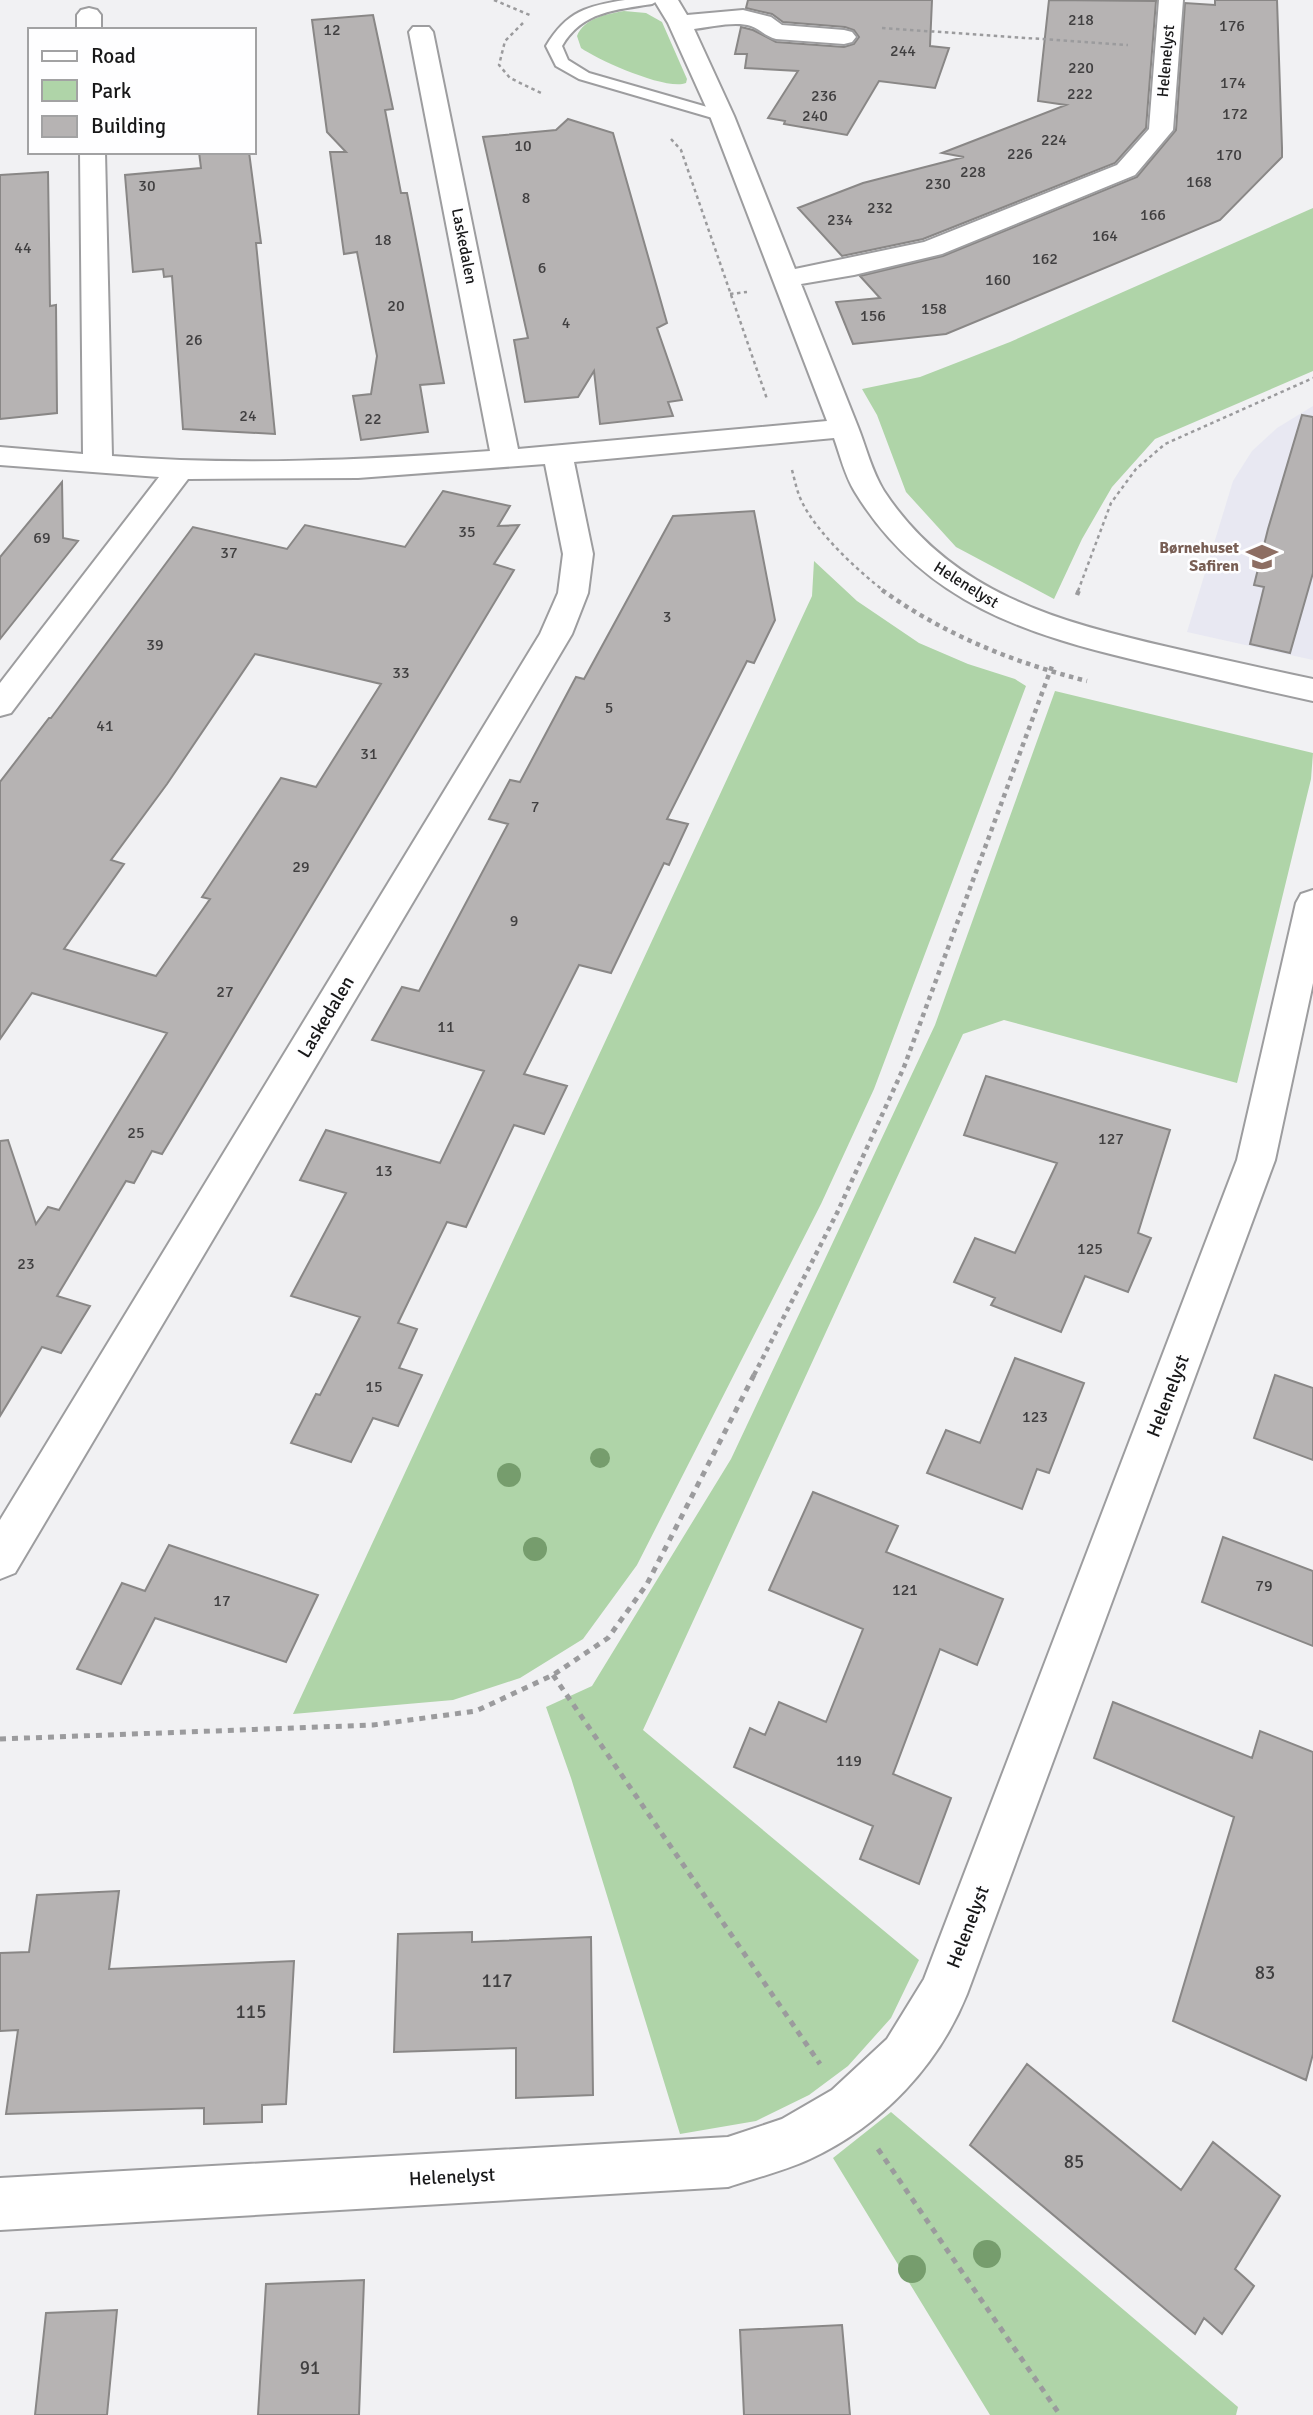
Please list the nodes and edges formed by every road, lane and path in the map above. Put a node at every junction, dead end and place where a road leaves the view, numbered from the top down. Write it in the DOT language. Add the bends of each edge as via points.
graph roads {
  1 [pos="494,0"];
  2 [pos="652,0"];
  3 [pos="666,0"];
  4 [pos="1171,0"];
  5 [pos="750,8"];
  6 [pos="533,16"];
  7 [pos="680,23"];
  8 [pos="876,27"];
  9 [pos="421,32"];
  10 [pos="844,37"];
  11 [pos="1168,47"];
  12 [pos="722,116"];
  13 [pos="92,154"];
  14 [pos="785,279"];
  15 [pos="1313,378"];
  16 [pos="844,428"];
  17 [pos="558,455"];
  18 [pos="0,456"];
  19 [pos="506,459"];
  20 [pos="98,463"];
  21 [pos="180,470"];
  22 [pos="1063,633"];
  23 [pos="1313,690"];
  24 [pos="0,705"];
  25 [pos="1313,903"];
  26 [pos="0,1559"];
  27 [pos="552,1675"];
  28 [pos="0,1739"];
  29 [pos="850,2108"];
  30 [pos="0,2204"];
  31 [pos="1060,2415"];
  1 -- 6 [label="path"];
  2 -- 12 [label="lane" via="597,9 565,27 554,46 561,63 584,76"];
  3 -- 7 [label="street, Helenelyst"];
  4 -- 11 [label="street, Helenelyst"];
  5 -- 7 [label="street"];
  5 -- 10 [label="street" via="776,32"];
  7 -- 12 [label="street, Helenelyst"];
  8 -- 11 [label="path"];
  9 -- 19 [label="street, Laskedalen"];
  11 -- 14 [label="street, Helenelyst" via="1161,130 1126,170 933,248"];
  12 -- 14 [label="street, Helenelyst"];
  13 -- 20 [label="street"];
  14 -- 16 [label="street, Helenelyst"];
  15 -- 22 [label="path" via="1165,444 1136,469 1111,503"];
  16 -- 17 [label="street"];
  16 -- 22 [label="street, Helenelyst" via="867,489 887,521 915,551 991,603"];
  17 -- 19 [label="street"];
  17 -- 26 [label="street, Laskedalen" via="578,554 573,593 556,634"];
  18 -- 20 [label="street"];
  19 -- 21 [label="street" via="358,469"];
  20 -- 21 [label="street"];
  21 -- 24 [label="street"];
  22 -- 23 [label="street, Helenelyst"];
  22 -- 27 [label="path" via="904,1068 837,1213 647,1584 608,1638"];
  25 -- 29 [label="street, Helenelyst" via="1256,1160 947,1981 905,2056"];
  27 -- 28 [label="path" via="476,1711 373,1726"];
  27 -- 29 [label="path"];
  29 -- 30 [label="street, Helenelyst" via="794,2140 728,2162"];
  29 -- 31 [label="path"];
}
